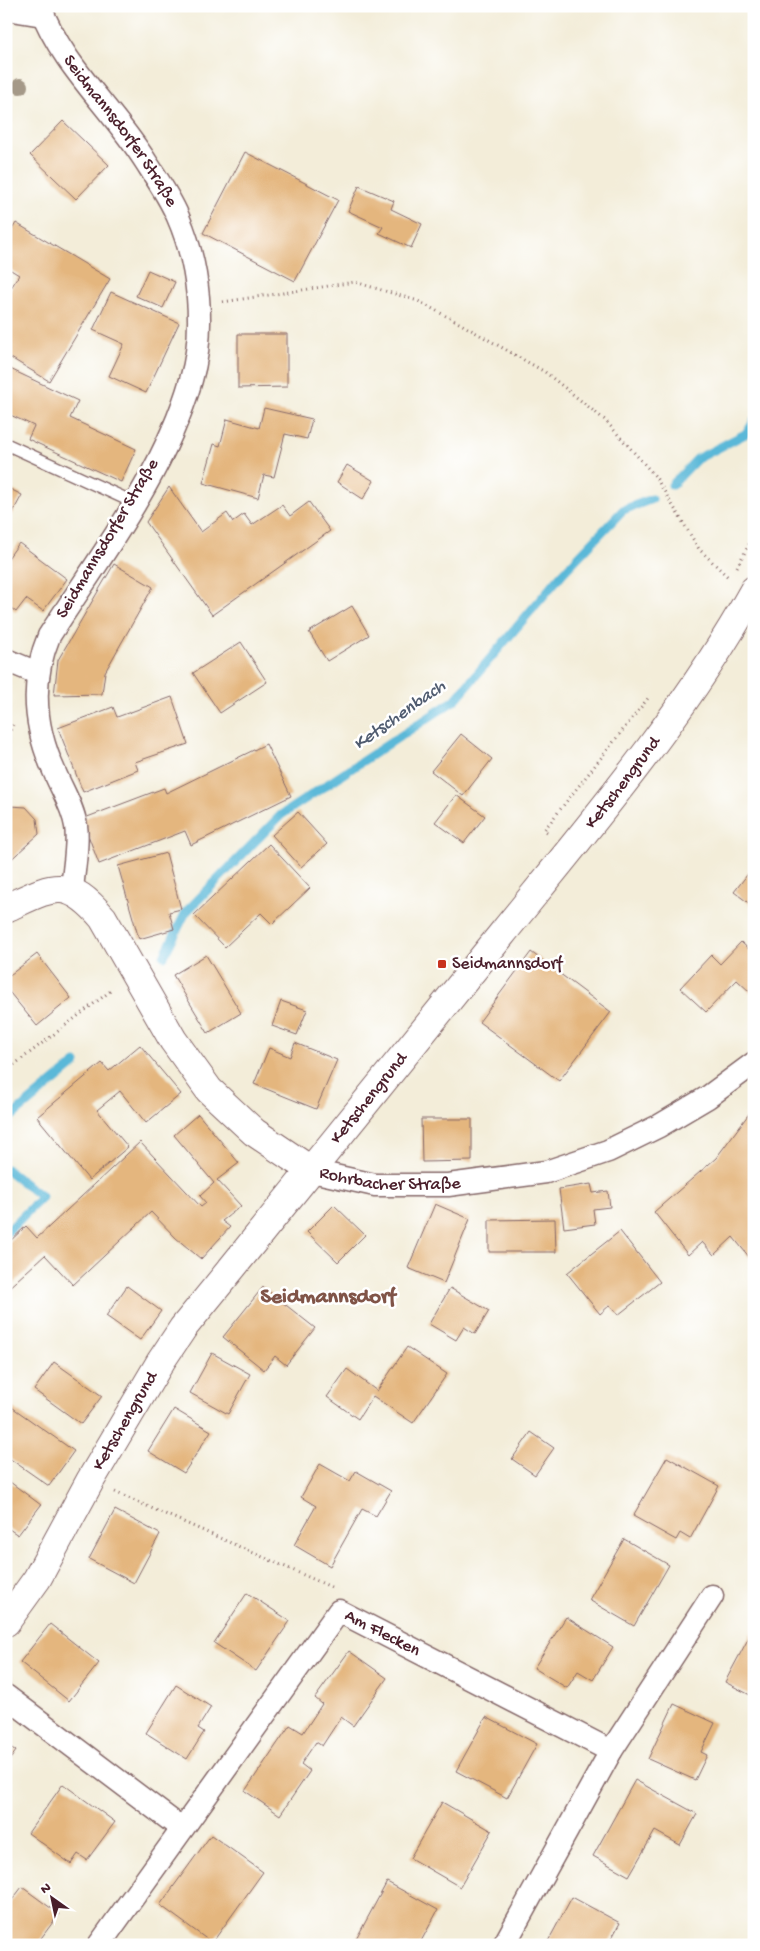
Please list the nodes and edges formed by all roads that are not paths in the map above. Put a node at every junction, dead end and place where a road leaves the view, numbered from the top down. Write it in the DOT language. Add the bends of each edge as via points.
graph roads {
  1 [pos="6,9"];
  2 [pos="42,11"];
  3 [pos="6,444"];
  4 [pos="135,503"];
  5 [pos="742,585"];
  6 [pos="6,660"];
  7 [pos="37,673"];
  8 [pos="72,891"];
  9 [pos="6,908"];
  10 [pos="754,1063"];
  11 [pos="312,1171"];
  12 [pos="712,1596"];
  13 [pos="6,1622"];
  14 [pos="6,1696"];
  15 [pos="611,1751"];
  16 [pos="181,1828"];
  17 [pos="99,1945"];
  18 [pos="504,1945"];
  1 -- 2 [label="street"];
  2 -- 4 [label="street, Seidmannsdorfer Straße" via="57,41 145,160 178,217 194,270 199,329 192,379 173,429"];
  3 -- 4 [label="lane"];
  4 -- 7 [label="street, Seidmannsdorfer Straße" via="48,636"];
  5 -- 11 [label="street, Ketschengrund" via="714,656 681,704 570,850"];
  6 -- 7 [label="street"];
  7 -- 8 [label="street, Seidmannsdorfer Straße" via="36,717 44,750 77,827"];
  8 -- 9 [label="street" via="51,889"];
  8 -- 11 [label="street, Rohrbacher Straße" via="88,901 103,918 173,1040 209,1090 254,1132"];
  10 -- 11 [label="street, Rohrbacher Straße" via="708,1097 659,1126 608,1151 546,1172 448,1185 375,1184"];
  11 -- 13 [label="street, Ketschengrund" via="183,1328 90,1481 37,1579"];
  12 -- 15 [label="street"];
  14 -- 16 [label="street"];
  15 -- 16 [label="street, Am Flecken" via="339,1611"];
  15 -- 18 [label="street"];
  16 -- 17 [label="street, Am Flecken"];
}
